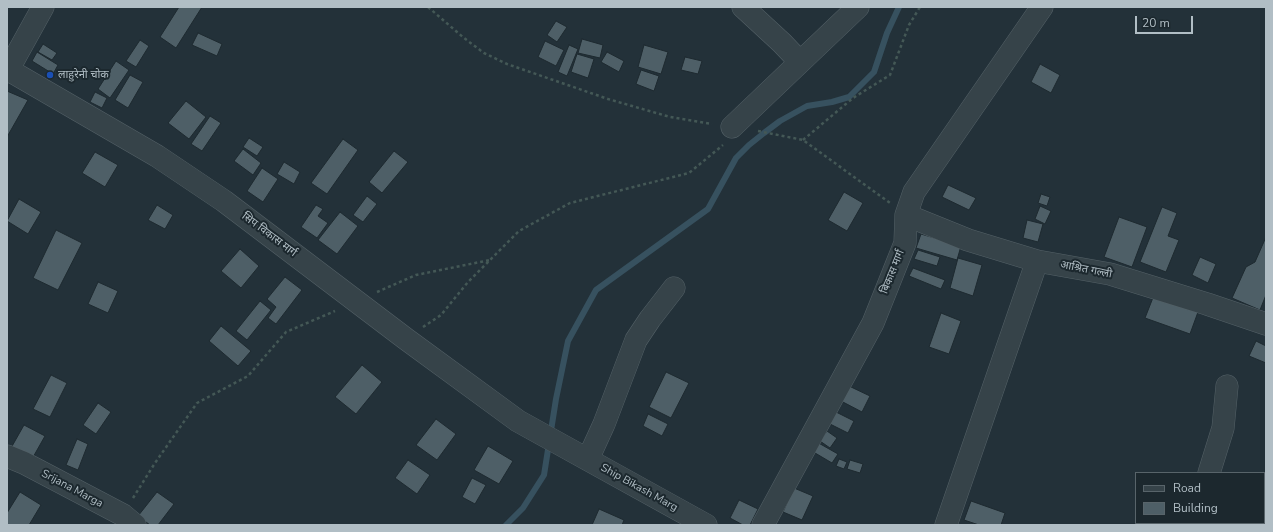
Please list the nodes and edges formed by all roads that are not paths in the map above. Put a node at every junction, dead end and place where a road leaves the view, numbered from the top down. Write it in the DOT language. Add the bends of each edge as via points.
graph roads {
  1 [pos="43,7"];
  2 [pos="743,7"];
  3 [pos="858,7"];
  4 [pos="1042,7"];
  5 [pos="800,62"];
  6 [pos="8,70"];
  7 [pos="729,135"];
  8 [pos="906,215"];
  9 [pos="1037,261"];
  10 [pos="674,288"];
  11 [pos="1266,324"];
  12 [pos="1227,386"];
  13 [pos="518,421"];
  14 [pos="580,455"];
  15 [pos="7,456"];
  16 [pos="1210,472"];
  17 [pos="129,520"];
  18 [pos="706,525"];
  19 [pos="763,525"];
  20 [pos="946,525"];
  1 -- 6 [label="street"];
  2 -- 5 [label="street"];
  3 -- 5 [label="street"];
  4 -- 8 [label="street, बिकास मार्ग" via="914,192"];
  5 -- 7 [label="street"];
  6 -- 13 [label="street, सिप विकास मार्ग" via="188,176"];
  8 -- 9 [label="street, आश्रित गल्ली" via="968,240"];
  8 -- 19 [label="street, बिकास मार्ग" via="905,243 873,323"];
  9 -- 11 [label="street, आश्रित गल्ली" via="1110,274"];
  9 -- 20 [label="street"];
  10 -- 14 [label="street" via="636,340 604,424"];
  12 -- 16 [label="street" via="1223,428"];
  13 -- 14 [label="street, Ship Bikash Marg"];
  14 -- 18 [label="street, Ship Bikash Marg"];
  15 -- 17 [label="street, Srijana Marga"];
}
